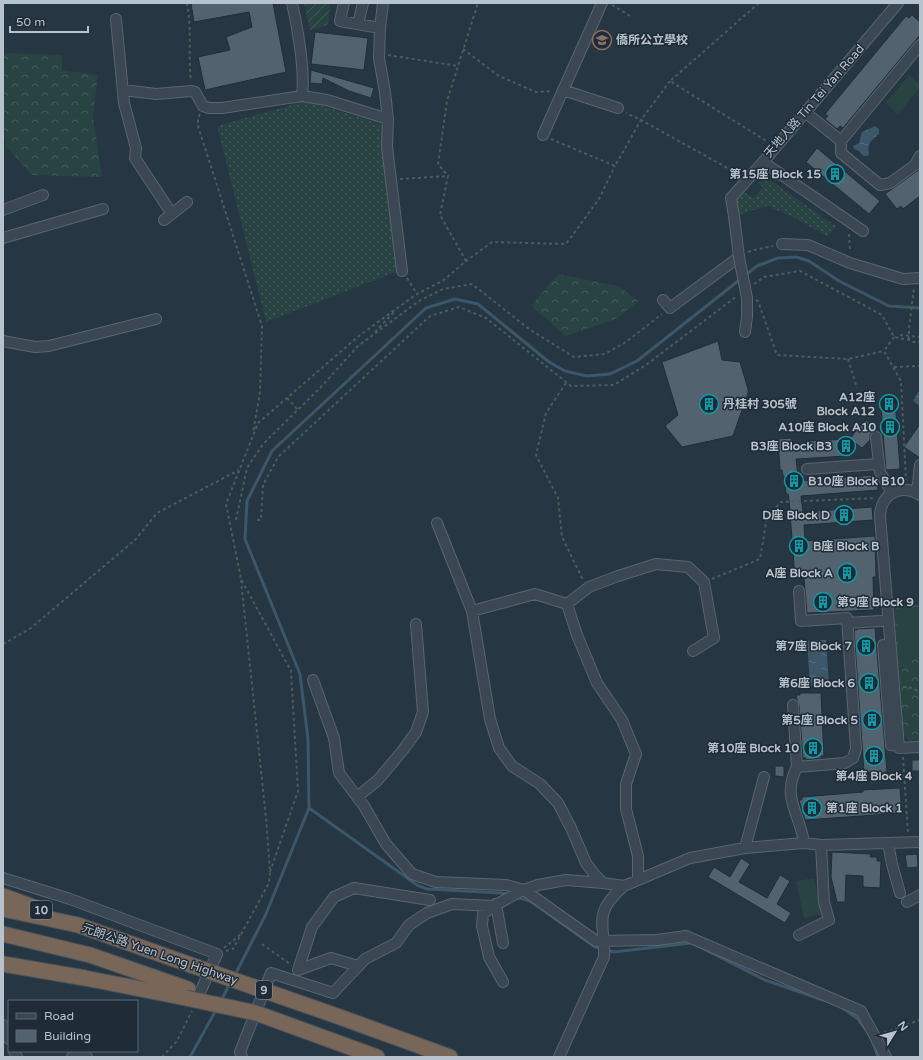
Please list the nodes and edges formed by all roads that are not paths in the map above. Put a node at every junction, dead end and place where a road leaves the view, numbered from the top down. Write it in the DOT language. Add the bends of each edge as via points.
graph roads {
  1 [pos="292,3"];
  2 [pos="344,3"];
  3 [pos="363,3"];
  4 [pos="383,3"];
  5 [pos="602,3"];
  6 [pos="898,3"];
  7 [pos="116,19"];
  8 [pos="358,24"];
  9 [pos="380,28"];
  10 [pos="920,45"];
  11 [pos="123,90"];
  12 [pos="563,90"];
  13 [pos="302,96"];
  14 [pos="618,108"];
  15 [pos="805,112"];
  16 [pos="388,119"];
  17 [pos="543,135"];
  18 [pos="841,141"];
  19 [pos="920,156"];
  20 [pos="763,162"];
  21 [pos="43,195"];
  22 [pos="187,202"];
  23 [pos="103,209"];
  24 [pos="3,210"];
  25 [pos="863,231"];
  26 [pos="3,238"];
  27 [pos="782,244"];
  28 [pos="739,257"];
  29 [pos="402,271"];
  30 [pos="920,278"];
  31 [pos="663,300"];
  32 [pos="156,319"];
  33 [pos="745,332"];
  34 [pos="3,341"];
  35 [pos="876,437"];
  36 [pos="878,464"];
  37 [pos="920,465"];
  38 [pos="807,469"];
  39 [pos="914,492"];
  40 [pos="892,493"];
  41 [pos="437,523"];
  42 [pos="885,580"];
  43 [pos="799,591"];
  44 [pos="567,604"];
  45 [pos="472,611"];
  46 [pos="882,621"];
  47 [pos="847,623"];
  48 [pos="416,624"];
  49 [pos="693,651"];
  50 [pos="313,680"];
  51 [pos="793,705"];
  52 [pos="901,747"];
  53 [pos="920,747"];
  54 [pos="797,767"];
  55 [pos="764,777"];
  56 [pos="357,797"];
  57 [pos="920,842"];
  58 [pos="804,843"];
  59 [pos="888,843"];
  60 [pos="821,845"];
  61 [pos="745,848"];
  62 [pos="3,878"];
  63 [pos="638,880"];
  64 [pos="603,883"];
  65 [pos="624,886"];
  66 [pos="523,891"];
  67 [pos="900,893"];
  68 [pos="920,895"];
  69 [pos="3,896"];
  70 [pos="430,900"];
  71 [pos="908,902"];
  72 [pos="495,905"];
  73 [pos="3,909"];
  74 [pos="78,925"];
  75 [pos="3,934"];
  76 [pos="799,935"];
  77 [pos="605,940"];
  78 [pos="503,943"];
  79 [pos="3,964"];
  80 [pos="358,966"];
  81 [pos="503,982"];
  82 [pos="191,995"];
  83 [pos="3,1025"];
  84 [pos="8,1037"];
  85 [pos="72,1057"];
  86 [pos="87,1057"];
  87 [pos="242,1057"];
  88 [pos="377,1057"];
  89 [pos="450,1057"];
  90 [pos="559,1057"];
  91 [pos="886,1057"];
  1 -- 13 [label="street" via="301,59"];
  2 -- 8 [label="street" via="340,21"];
  3 -- 8 [label="street"];
  4 -- 9 [label="street"];
  5 -- 12 [label="street"];
  6 -- 15 [label="street, 天地人路 Tin Tei Yan Road"];
  7 -- 11 [label="street"];
  8 -- 9 [label="street"];
  9 -- 16 [label="street" via="379,54"];
  10 -- 18 [label="street"];
  11 -- 13 [label="street" via="156,94 192,91 203,106 208,108"];
  11 -- 22 [label="street" via="136,148 135,158 168,217"];
  12 -- 14 [label="street"];
  12 -- 17 [label="street"];
  13 -- 16 [label="street" via="327,100"];
  15 -- 18 [label="street"];
  15 -- 20 [label="street, 天地人路 Tin Tei Yan Road"];
  16 -- 29 [label="street" via="387,147"];
  18 -- 19 [label="street" via="841,153 880,185 890,183 915,166"];
  20 -- 25 [label="street, 天地人路 Tin Tei Yan Road"];
  20 -- 28 [label="street, bridge" via="731,198"];
  21 -- 24 [label="street"];
  23 -- 26 [label="street"];
  27 -- 30 [label="street" via="808,246 850,263 903,279"];
  28 -- 31 [label="street" via="670,308"];
  28 -- 33 [label="street, bridge" via="748,317"];
  32 -- 34 [label="street" via="49,346 35,347"];
  35 -- 36 [label="street"];
  36 -- 38 [label="street"];
  36 -- 40 [label="street" via="883,480"];
  37 -- 39 [label="street" via="918,484"];
  39 -- 40 [label="street"];
  40 -- 42 [label="street" via="880,510"];
  41 -- 45 [label="street"];
  42 -- 46 [label="street" via="880,583"];
  42 -- 52 [label="street"];
  43 -- 47 [label="street" via="801,621 847,618"];
  44 -- 45 [label="street" via="535,594"];
  44 -- 49 [label="street" via="589,587 656,564 688,567 704,582 714,638"];
  44 -- 63 [label="street" via="597,683 622,720 636,754 626,784 626,809 638,856"];
  45 -- 64 [label="street" via="490,719 499,748 512,766 540,784 558,802 586,863"];
  46 -- 47 [label="street"];
  46 -- 52 [label="street" via="891,744"];
  47 -- 54 [label="street" via="855,753 853,758 845,763"];
  48 -- 56 [label="street" via="423,712 416,732 403,750 378,780"];
  50 -- 56 [label="street" via="334,738 339,773"];
  51 -- 54 [label="street"];
  52 -- 53 [label="street"];
  54 -- 58 [label="street" via="792,777 791,800"];
  55 -- 61 [label="street"];
  56 -- 66 [label="street" via="386,844 412,874 436,882 506,885"];
  57 -- 59 [label="street"];
  58 -- 60 [label="street"];
  58 -- 61 [label="street"];
  59 -- 60 [label="street"];
  59 -- 67 [label="street"];
  60 -- 76 [label="street" via="824,902 829,920"];
  61 -- 63 [label="street" via="690,858"];
  62 -- 82 [label="street" via="70,899 217,954"];
  63 -- 65 [label="street"];
  64 -- 65 [label="street"];
  64 -- 66 [label="street" via="566,880 538,885"];
  65 -- 77 [label="street" via="611,898 603,912 602,931"];
  66 -- 72 [label="street"];
  66 -- 77 [label="street" via="596,941"];
  68 -- 71 [label="street"];
  69 -- 74 [label="highway, 10"];
  70 -- 80 [label="street" via="354,888 334,897 312,927 298,970 331,958"];
  72 -- 78 [label="street"];
  72 -- 80 [label="street" via="452,904 427,913 409,925 396,943 365,959"];
  72 -- 81 [label="street" via="483,914 482,926 489,957"];
  73 -- 74 [label="highway, 元朗公路 Yuen Long Highway / 9"];
  74 -- 89 [label="highway, 元朗公路 Yuen Long Highway / 9, bridge"];
  75 -- 82 [label="highway, 元朗公路 Yuen Long Highway" via="90,955"];
  77 -- 90 [label="street" via="604,957"];
  77 -- 91 [label="street" via="657,940 686,936 861,1011"];
  79 -- 82 [label="highway"];
  80 -- 87 [label="street" via="333,993 271,973 240,1052"];
  82 -- 88 [label="highway, 9, bridge" via="256,1012"];
  83 -- 84 [label="street"];
  85 -- 86 [label="street" via="81,1054"];
}
